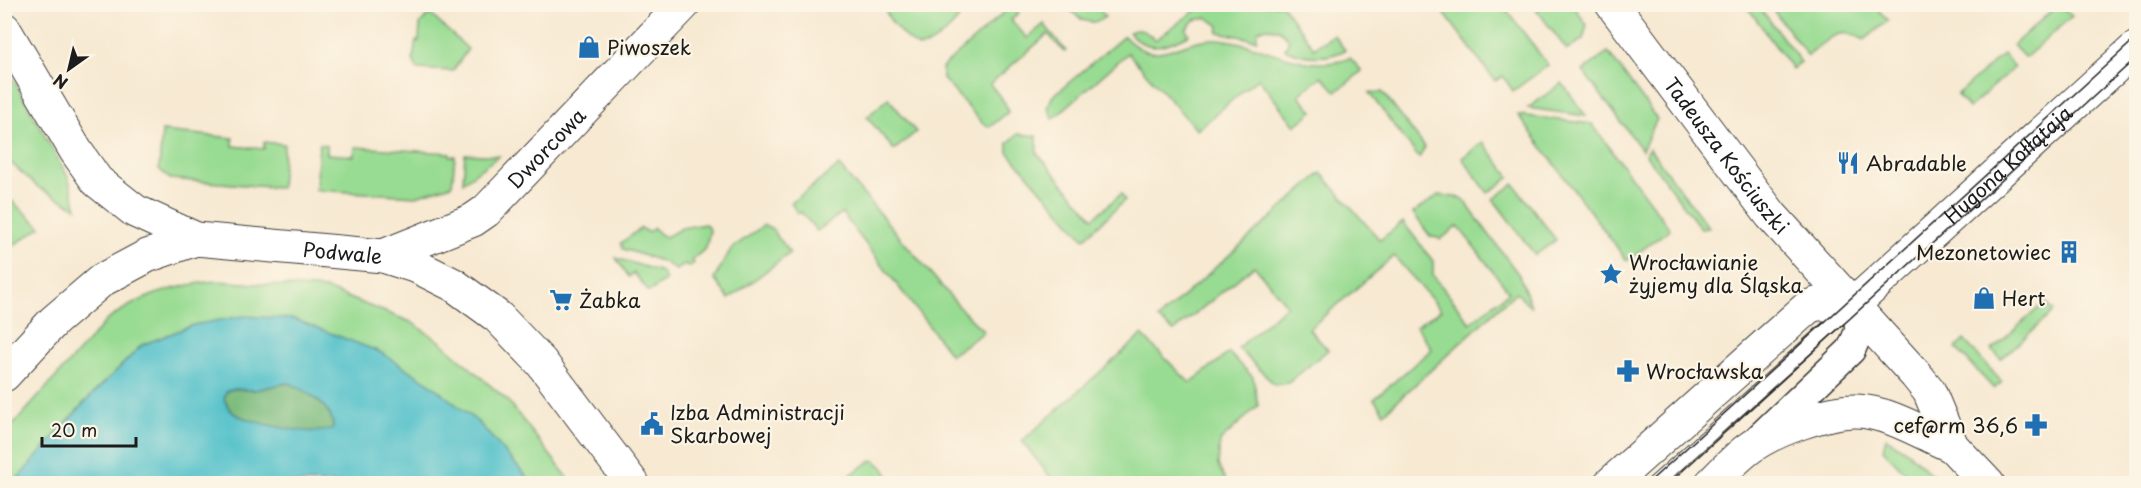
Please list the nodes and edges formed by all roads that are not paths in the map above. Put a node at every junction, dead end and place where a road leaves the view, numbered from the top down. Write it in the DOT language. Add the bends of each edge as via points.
graph roads {
  1 [pos="684,4"];
  2 [pos="1612,4"];
  3 [pos="4,28"];
  4 [pos="2136,48"];
  5 [pos="196,239"];
  6 [pos="383,256"];
  7 [pos="1854,304"];
  8 [pos="4,375"];
  9 [pos="1952,446"];
  10 [pos="1749,448"];
  11 [pos="633,483"];
  12 [pos="1610,483"];
  13 [pos="1654,483"];
  14 [pos="1711,483"];
  15 [pos="1988,483"];
  1 -- 6 [label="street, Dworcowa" via="486,211 473,220"];
  2 -- 7 [label="street, Tadeusza Kościuszki" via="1771,215"];
  3 -- 5 [label="street" via="97,181 135,211"];
  4 -- 7 [label="street, Hugona Kołłątaja"];
  5 -- 6 [label="street, Podwale"];
  5 -- 8 [label="street, Podwale" via="147,256 102,280 54,321"];
  6 -- 11 [label="street, Podwale" via="418,267 454,285 498,317 542,362"];
  7 -- 9 [label="street, Tadeusza Kościuszki" via="1929,391"];
  7 -- 10 [label="street" via="1860,329 1851,350"];
  7 -- 12 [label="street" via="1808,307"];
  7 -- 13 [label="lane"];
  9 -- 10 [label="street, Tadeusza Kościuszki" via="1881,416 1858,411 1826,415"];
  9 -- 15 [label="street, Tadeusza Kościuszki"];
  10 -- 14 [label="street"];
}
